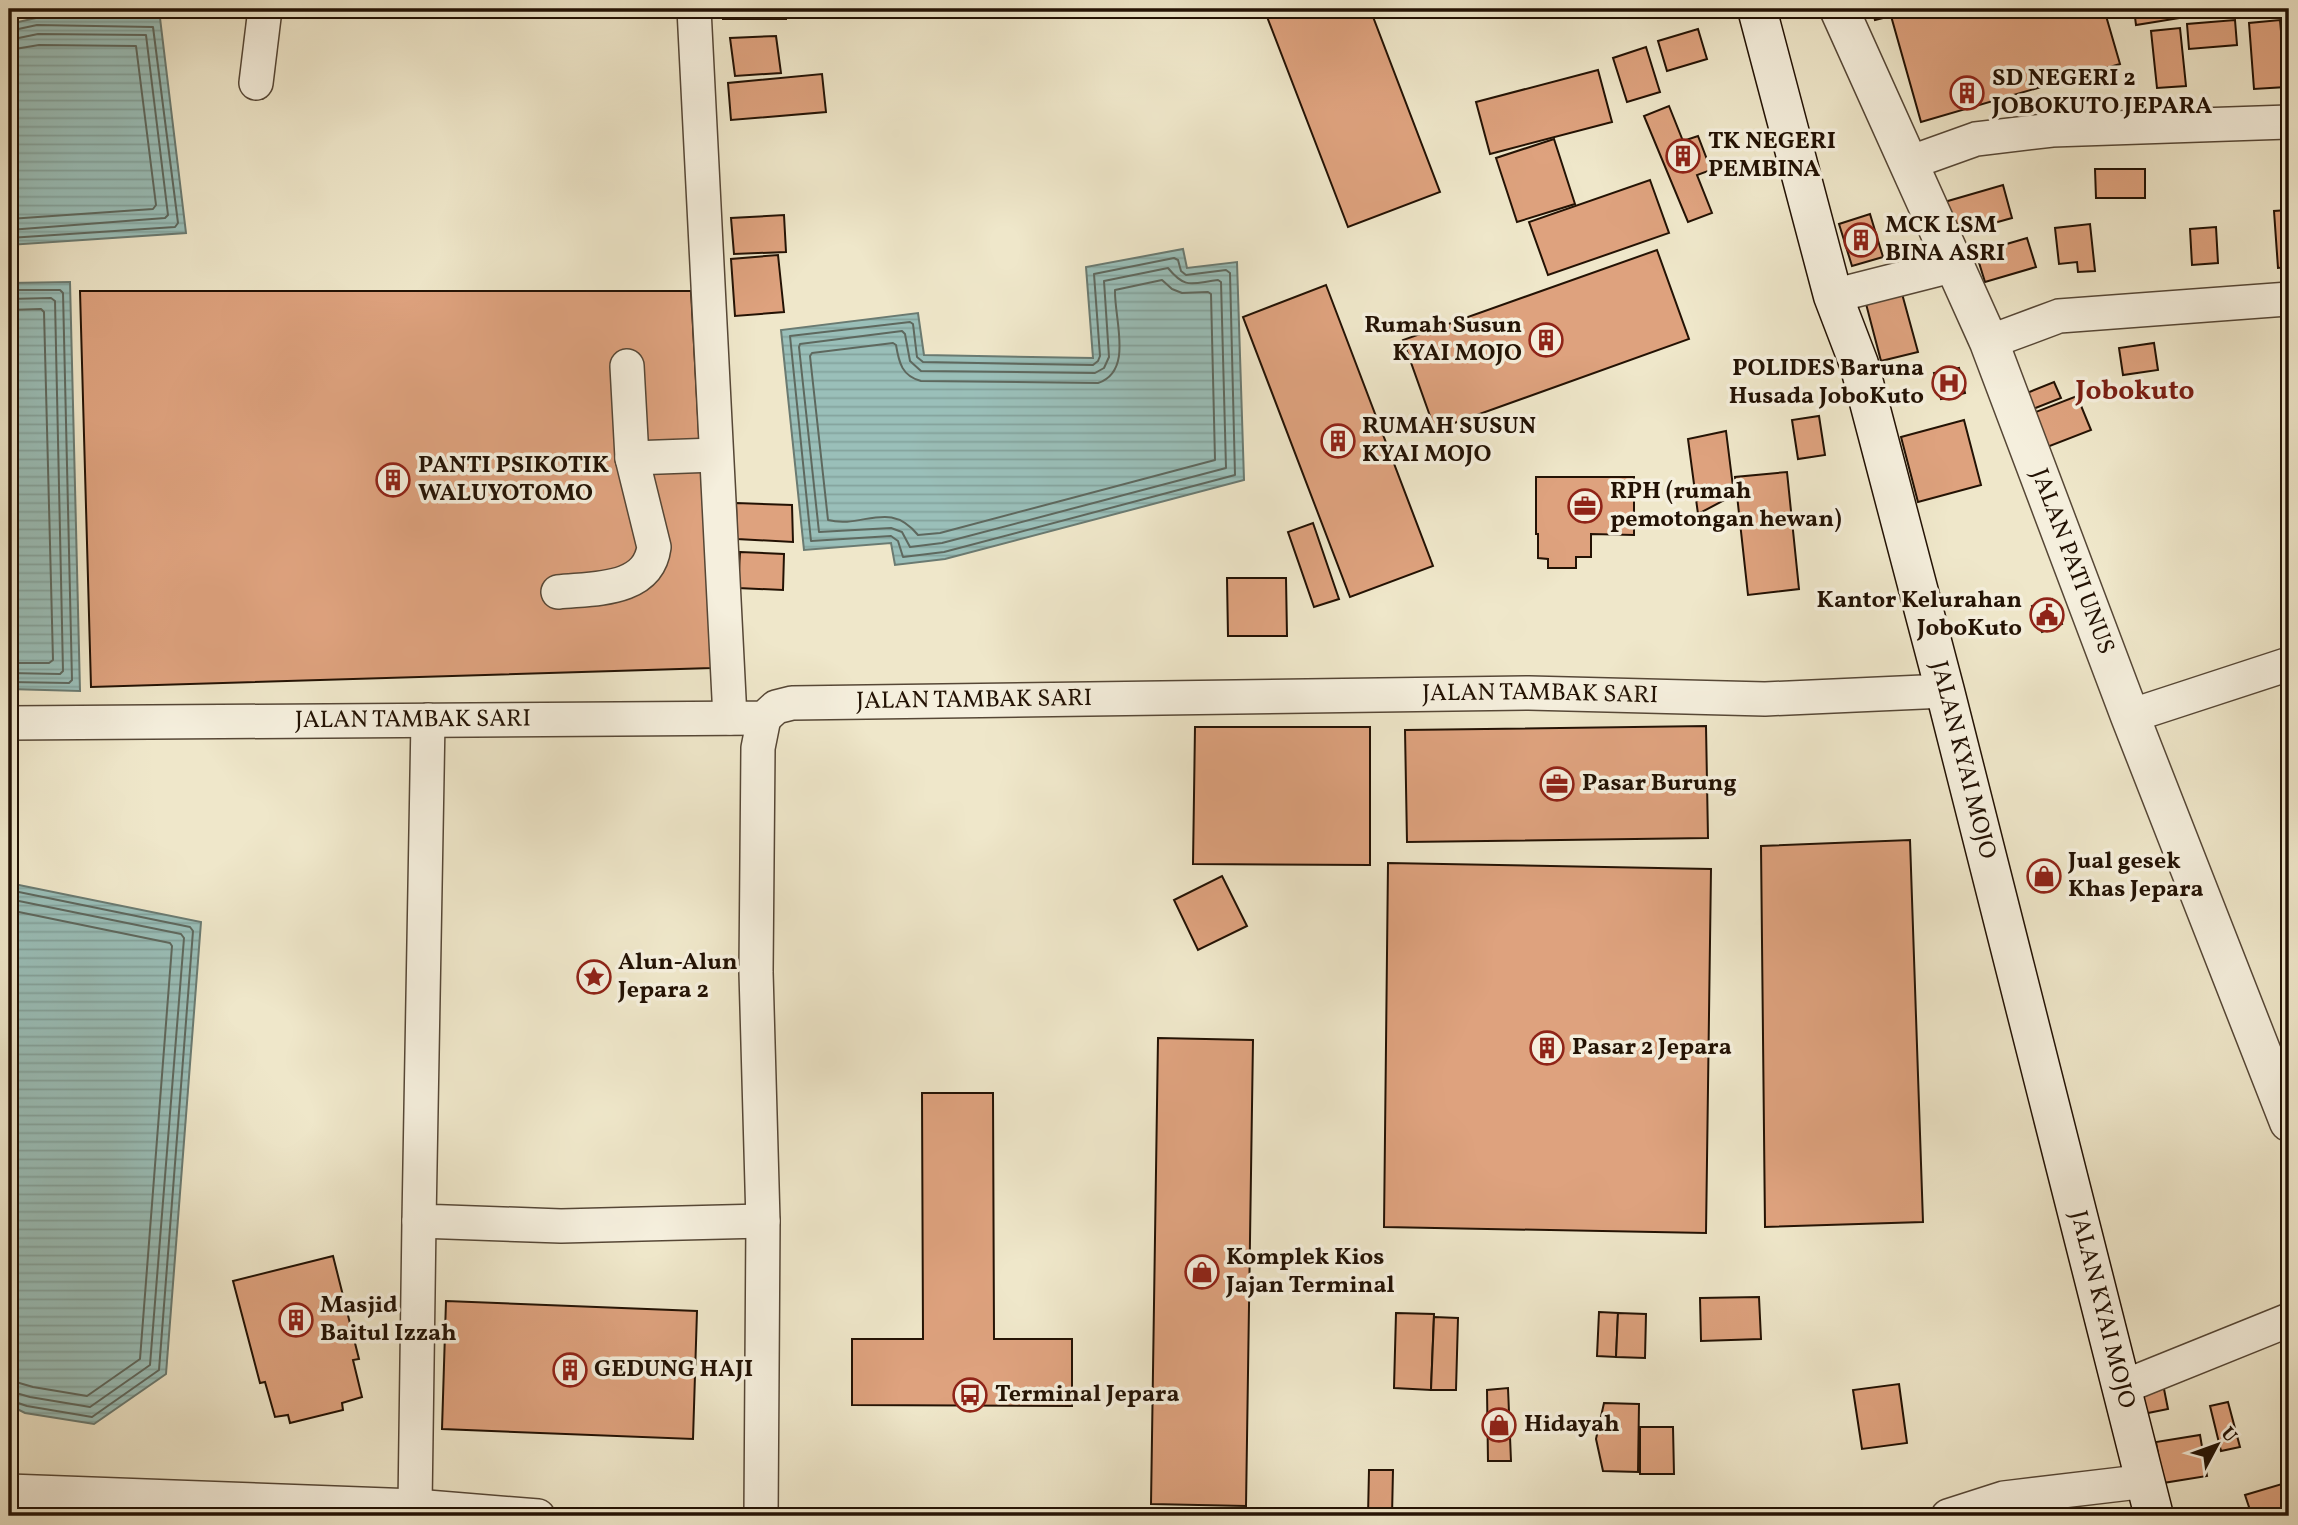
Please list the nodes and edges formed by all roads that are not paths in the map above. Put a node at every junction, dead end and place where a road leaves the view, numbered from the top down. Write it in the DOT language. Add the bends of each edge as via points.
graph roads {
  1 [pos="265,9"];
  2 [pos="694,9"];
  3 [pos="1757,9"];
  4 [pos="1839,9"];
  5 [pos="256,83"];
  6 [pos="2289,122"];
  7 [pos="1909,163"];
  8 [pos="1955,265"];
  9 [pos="1833,296"];
  10 [pos="2289,299"];
  11 [pos="1989,342"];
  12 [pos="628,366"];
  13 [pos="715,455"];
  14 [pos="632,458"];
  15 [pos="558,592"];
  16 [pos="2289,664"];
  17 [pos="1945,691"];
  18 [pos="2130,716"];
  19 [pos="730,718"];
  20 [pos="764,718"];
  21 [pos="428,720"];
  22 [pos="9,723"];
  23 [pos="2289,1122"];
  24 [pos="419,1221"];
  25 [pos="763,1221"];
  26 [pos="2289,1320"];
  27 [pos="2123,1387"];
  28 [pos="9,1490"];
  29 [pos="2151,1499"];
  30 [pos="415,1506"];
  31 [pos="538,1516"];
  32 [pos="761,1516"];
  33 [pos="1948,1516"];
  1 -- 5 [label="street"];
  2 -- 13 [label="street"];
  3 -- 9 [label="main road, JALAN KYAI MOJO"];
  4 -- 7 [label="main road, JALAN PATI UNUS"];
  6 -- 7 [label="street" via="2052,130 1976,139"];
  7 -- 8 [label="main road, JALAN PATI UNUS"];
  8 -- 9 [label="street"];
  8 -- 11 [label="main road, JALAN PATI UNUS"];
  9 -- 17 [label="main road, JALAN KYAI MOJO" via="1859,364"];
  10 -- 11 [label="street" via="2059,316"];
  11 -- 18 [label="main road, JALAN PATI UNUS"];
  12 -- 14 [label="street"];
  13 -- 14 [label="street"];
  13 -- 19 [label="street"];
  14 -- 15 [label="street" via="653,559 637,578"];
  16 -- 18 [label="street"];
  17 -- 20 [label="street, JALAN TAMBAK SARI" via="1765,699 1529,693 792,703 776,707"];
  17 -- 27 [label="main road, JALAN KYAI MOJO"];
  18 -- 23 [label="main road, JALAN PATI UNUS"];
  19 -- 20 [label="street, JALAN TAMBAK SARI"];
  19 -- 21 [label="street, JALAN TAMBAK SARI"];
  20 -- 25 [label="street" via="758,748 756,972"];
  21 -- 22 [label="street, JALAN TAMBAK SARI"];
  21 -- 24 [label="street"];
  24 -- 25 [label="street" via="561,1226"];
  24 -- 30 [label="street"];
  25 -- 32 [label="street"];
  26 -- 27 [label="street"];
  27 -- 29 [label="main road, JALAN KYAI MOJO"];
  28 -- 30 [label="street"];
  29 -- 33 [label="street" via="2004,1498"];
  30 -- 31 [label="street"];
}
